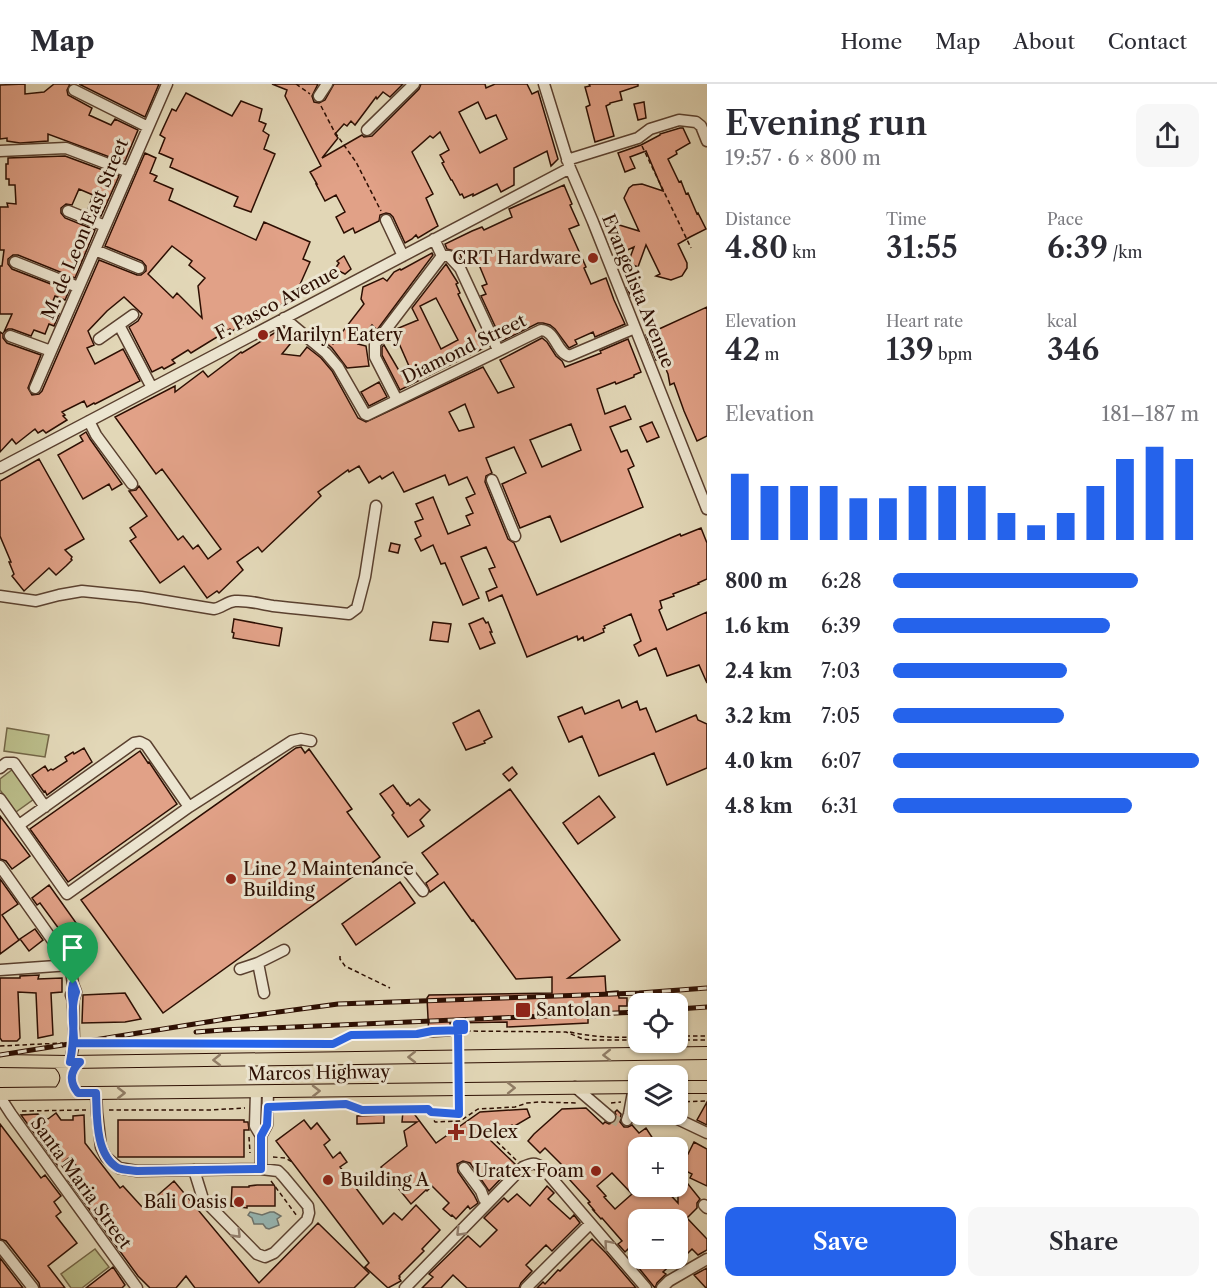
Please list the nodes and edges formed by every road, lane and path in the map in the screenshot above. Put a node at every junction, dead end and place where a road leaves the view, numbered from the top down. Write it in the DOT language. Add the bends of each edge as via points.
graph roads {
  1 [pos="167,84"];
  2 [pos="296,84"];
  3 [pos="327,84"];
  4 [pos="414,84"];
  5 [pos="544,84"];
  6 [pos="74,90"];
  7 [pos="315,97"];
  8 [pos="147,127"];
  9 [pos="367,130"];
  10 [pos="638,138"];
  11 [pos="707,141"];
  12 [pos="0,151"];
  13 [pos="569,164"];
  14 [pos="129,172"];
  15 [pos="68,211"];
  16 [pos="386,220"];
  17 [pos="105,226"];
  18 [pos="434,239"];
  19 [pos="691,248"];
  20 [pos="95,250"];
  21 [pos="403,256"];
  22 [pos="442,256"];
  23 [pos="15,262"];
  24 [pos="139,268"];
  25 [pos="78,287"];
  26 [pos="133,315"];
  27 [pos="284,318"];
  28 [pos="119,325"];
  29 [pos="635,328"];
  30 [pos="10,336"];
  31 [pos="99,339"];
  32 [pos="51,351"];
  33 [pos="498,351"];
  34 [pos="35,388"];
  35 [pos="152,388"];
  36 [pos="397,400"];
  37 [pos="88,421"];
  38 [pos="0,468"];
  39 [pos="492,480"];
  40 [pos="132,484"];
  41 [pos="376,506"];
  42 [pos="707,509"];
  43 [pos="515,536"];
  44 [pos="0,596"];
  45 [pos="311,741"];
  46 [pos="0,768"];
  47 [pos="0,799"];
  48 [pos="45,807"];
  49 [pos="189,807"];
  50 [pos="19,825"];
  51 [pos="0,866"];
  52 [pos="405,868"];
  53 [pos="423,891"];
  54 [pos="284,950"];
  55 [pos="340,956"];
  56 [pos="258,963"];
  57 [pos="70,965"];
  58 [pos="2,966"];
  59 [pos="240,969"];
  60 [pos="390,988"];
  61 [pos="264,993"];
  62 [pos="526,1026"];
  63 [pos="464,1030"];
  64 [pos="525,1031"];
  65 [pos="566,1032"];
  66 [pos="688,1036"];
  67 [pos="707,1036"];
  68 [pos="628,1039"];
  69 [pos="628,1039"];
  70 [pos="688,1040"];
  71 [pos="707,1040"];
  72 [pos="74,1043"];
  73 [pos="0,1046"];
  74 [pos="707,1053"];
  75 [pos="0,1061"];
  76 [pos="69,1062"];
  77 [pos="628,1087"];
  78 [pos="688,1087"];
  79 [pos="707,1087"];
  80 [pos="575,1088"];
  81 [pos="262,1092"];
  82 [pos="58,1093"];
  83 [pos="78,1093"];
  84 [pos="96,1093"];
  85 [pos="0,1096"];
  86 [pos="707,1101"];
  87 [pos="628,1102"];
  88 [pos="688,1102"];
  89 [pos="594,1103"];
  90 [pos="268,1107"];
  91 [pos="256,1108"];
  92 [pos="97,1110"];
  93 [pos="9,1111"];
  94 [pos="431,1112"];
  95 [pos="473,1112"];
  96 [pos="475,1116"];
  97 [pos="628,1116"];
  98 [pos="610,1117"];
  99 [pos="627,1120"];
  100 [pos="688,1124"];
  101 [pos="486,1131"];
  102 [pos="707,1133"];
  103 [pos="261,1136"];
  104 [pos="249,1138"];
  105 [pos="272,1156"];
  106 [pos="292,1162"];
  107 [pos="528,1165"];
  108 [pos="464,1168"];
  109 [pos="256,1169"];
  110 [pos="194,1170"];
  111 [pos="488,1203"];
  112 [pos="590,1224"];
  113 [pos="0,1246"];
  114 [pos="707,1259"];
  115 [pos="33,1288"];
  116 [pos="136,1288"];
  117 [pos="405,1288"];
  118 [pos="526,1288"];
  119 [pos="646,1288"];
  120 [pos="662,1288"];
  1 -- 8 [label="street, M. de Leon East Street"];
  2 -- 7 [label="path"];
  3 -- 7 [label="street"];
  4 -- 9 [label="street"];
  5 -- 13 [label="street, Evangelista Avenue"];
  6 -- 8 [label="street"];
  7 -- 16 [label="path" via="356,162"];
  8 -- 14 [label="street, M. de Leon East Street"];
  10 -- 11 [label="street, F. Pasco Avenue" via="650,129 679,120 696,122"];
  10 -- 13 [label="street, F. Pasco Avenue"];
  10 -- 19 [label="path"];
  12 -- 14 [label="street" via="66,148"];
  13 -- 18 [label="street, F. Pasco Avenue"];
  13 -- 29 [label="street, Evangelista Avenue"];
  14 -- 17 [label="street, M. de Leon East Street"];
  15 -- 17 [label="street"];
  16 -- 21 [label="street"];
  17 -- 20 [label="street, M. de Leon East Street"];
  18 -- 21 [label="street, F. Pasco Avenue"];
  18 -- 22 [label="street"];
  20 -- 24 [label="street"];
  20 -- 25 [label="street, M. de Leon East Street"];
  21 -- 27 [label="street, F. Pasco Avenue"];
  22 -- 33 [label="street" via="450,256 460,268"];
  22 -- 36 [label="street" via="375,344 375,357"];
  23 -- 25 [label="street"];
  25 -- 32 [label="street, M. de Leon East Street"];
  26 -- 28 [label="street"];
  27 -- 35 [label="street, F. Pasco Avenue"];
  27 -- 36 [label="street, Diamond Street" via="338,367 367,416"];
  28 -- 31 [label="street"];
  28 -- 35 [label="street"];
  29 -- 33 [label="street, Diamond Street" via="569,356 563,354 545,330"];
  29 -- 42 [label="street, Evangelista Avenue"];
  30 -- 32 [label="street"];
  32 -- 34 [label="street, M. de Leon East Street"];
  33 -- 36 [label="street, Diamond Street"];
  35 -- 37 [label="street, F. Pasco Avenue"];
  37 -- 38 [label="street, F. Pasco Avenue"];
  37 -- 40 [label="street"];
  39 -- 43 [label="street"];
  41 -- 44 [label="street" via="365,577 357,608 349,614 247,601 232,601 214,609 82,591 36,601"];
  45 -- 49 [label="street" via="292,741"];
  46 -- 48 [label="street" via="6,763 14,764"];
  47 -- 50 [label="street"];
  48 -- 49 [label="street" via="140,742"];
  48 -- 50 [label="street"];
  49 -- 50 [label="street" via="67,894"];
  51 -- 57 [label="street"];
  52 -- 53 [label="street"];
  54 -- 56 [label="street"];
  55 -- 60 [label="path" via="345,966"];
  56 -- 59 [label="street"];
  56 -- 61 [label="street"];
  57 -- 58 [label="street"];
  57 -- 72 [label="street" via="76,992"];
  62 -- 64 [label="path"];
  63 -- 64 [label="path"];
  63 -- 72 [label="path" via="351,1035 333,1044"];
  63 -- 94 [label="path, bridge" via="464,1024 457,1024 459,1114"];
  64 -- 65 [label="path"];
  65 -- 68 [label="path"];
  65 -- 69 [label="path" via="583,1039"];
  66 -- 67 [label="path"];
  70 -- 71 [label="path"];
  72 -- 73 [label="path"];
  72 -- 76 [label="street"];
  74 -- 76 [label="main road, Marcos Highway, one-way"];
  75 -- 76 [label="main road, Marcos Highway"];
  76 -- 82 [label="main road" via="64,1069 65,1086"];
  76 -- 83 [label="main road"];
  77 -- 80 [label="main road, Marcos Highway"];
  78 -- 79 [label="main road"];
  81 -- 80 [label="main road, Marcos Highway, one-way"];
  80 -- 89 [label="street"];
  84 -- 81 [label="main road, Marcos Highway, one-way"];
  81 -- 90 [label="street"];
  81 -- 91 [label="street"];
  82 -- 83 [label="main road, Marcos Highway"];
  82 -- 85 [label="main road, Marcos Highway"];
  83 -- 84 [label="main road, Marcos Highway"];
  84 -- 92 [label="street"];
  85 -- 93 [label="street, Santa Maria Street"];
  86 -- 88 [label="path"];
  87 -- 89 [label="path"];
  89 -- 95 [label="path" via="539,1102"];
  89 -- 98 [label="street"];
  90 -- 94 [label="path" via="346,1104 362,1110"];
  90 -- 103 [label="street" via="267,1125"];
  91 -- 92 [label="path"];
  91 -- 103 [label="street" via="255,1126"];
  92 -- 93 [label="path"];
  92 -- 110 [label="street" via="101,1147 119,1168"];
  93 -- 116 [label="street, Santa Maria Street"];
  94 -- 95 [label="path" via="435,1122 460,1121"];
  95 -- 96 [label="path"];
  97 -- 99 [label="street"];
  100 -- 102 [label="street"];
  101 -- 107 [label="path"];
  103 -- 109 [label="street"];
  104 -- 109 [label="path"];
  105 -- 106 [label="path"];
  107 -- 111 [label="street"];
  107 -- 112 [label="street" via="543,1168"];
  108 -- 111 [label="street"];
  109 -- 110 [label="street"];
  110 -- 109 [label="street, one-way" via="203,1199 257,1254 265,1257 274,1253 307,1220 309,1213 308,1206 278,1171"];
  111 -- 117 [label="street, one-way"];
  112 -- 118 [label="street"];
  119 -- 112 [label="street, one-way"];
  113 -- 115 [label="street"];
  114 -- 120 [label="street"];
}
